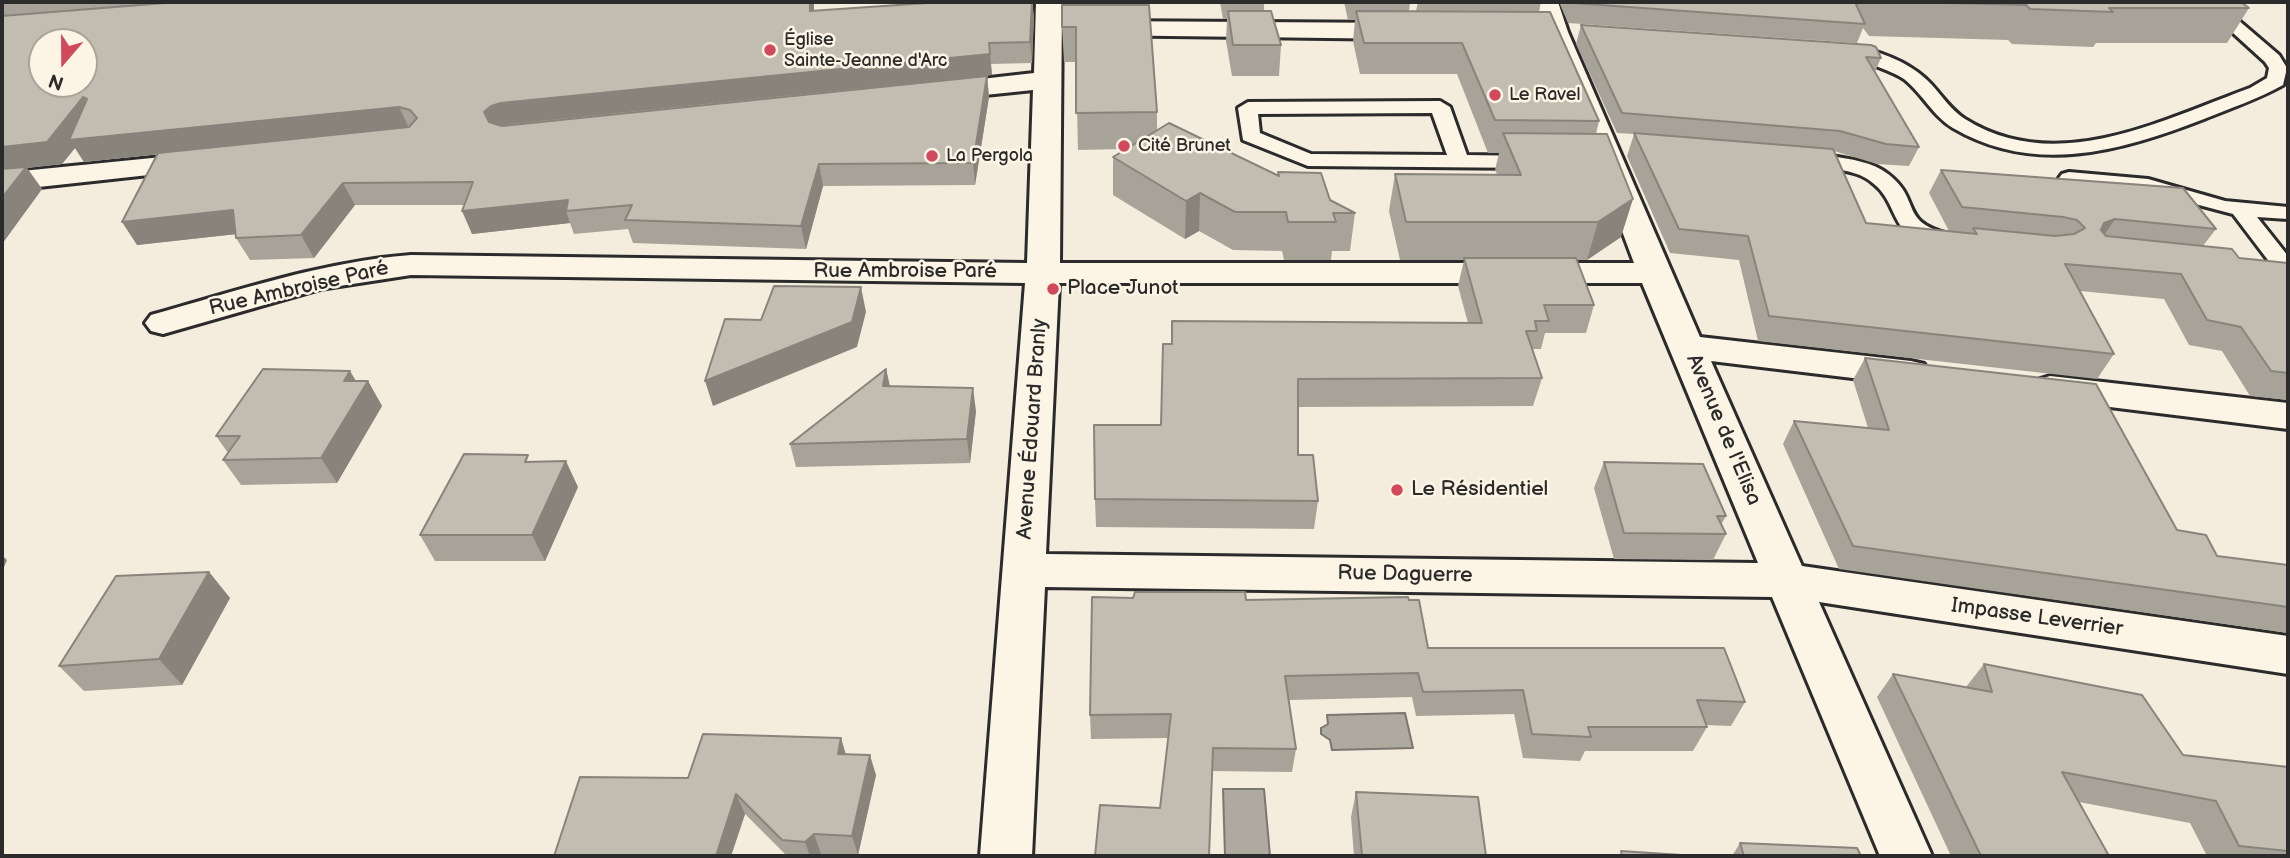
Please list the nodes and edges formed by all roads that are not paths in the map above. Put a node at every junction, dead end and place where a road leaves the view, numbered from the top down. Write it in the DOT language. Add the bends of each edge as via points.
graph roads {
  1 [pos="1290,2"];
  2 [pos="2207,2"];
  3 [pos="1048,16"];
  4 [pos="1553,25"];
  5 [pos="1295,30"];
  6 [pos="1432,31"];
  7 [pos="1833,51"];
  8 [pos="1861,53"];
  9 [pos="1046,80"];
  10 [pos="909,94"];
  11 [pos="233,159"];
  12 [pos="1459,161"];
  13 [pos="1818,161"];
  14 [pos="1557,162"];
  15 [pos="2069,178"];
  16 [pos="2,182"];
  17 [pos="2240,209"];
  18 [pos="2288,214"];
  19 [pos="1962,242"];
  20 [pos="2261,269"];
  21 [pos="2288,271"];
  22 [pos="1043,273"];
  23 [pos="1655,274"];
  24 [pos="163,323"];
  25 [pos="1689,347"];
  26 [pos="1948,377"];
  27 [pos="2016,385"];
  28 [pos="2288,416"];
  29 [pos="1024,570"];
  30 [pos="1786,580"];
  31 [pos="2288,655"];
  32 [pos="1006,856"];
  33 [pos="1906,856"];
  1 -- 5 [label="street"];
  2 -- 8 [label="lane" via="2273,59 2278,68 2276,81 2257,92 2101,147 2073,152 2018,148 1981,135 1950,117 1900,68"];
  3 -- 5 [label="street"];
  3 -- 9 [label="street, Avenue Édouard Branly"];
  4 -- 23 [label="street, Avenue de l'Elisa"];
  5 -- 6 [label="street"];
  7 -- 8 [label="street"];
  9 -- 10 [label="street"];
  9 -- 22 [label="street, Avenue Édouard Branly"];
  11 -- 16 [label="street"];
  12 -- 12 [label="lane" via="1308,160 1250,136 1248,108 1440,107"];
  12 -- 14 [label="lane"];
  13 -- 19 [label="lane" via="1865,169 1891,187 1903,219 1912,229"];
  15 -- 17 [label="lane" via="2163,188"];
  17 -- 18 [label="lane"];
  17 -- 21 [label="lane"];
  20 -- 21 [label="lane"];
  22 -- 23 [label="street, Rue Ambroise Paré"];
  22 -- 24 [label="street, Rue Ambroise Paré" via="388,266"];
  22 -- 29 [label="street, Avenue Édouard Branly"];
  23 -- 25 [label="street, Avenue de l'Elisa"];
  25 -- 26 [label="street"];
  25 -- 30 [label="street, Avenue de l'Elisa"];
  27 -- 28 [label="street"];
  29 -- 30 [label="street, Rue Daguerre"];
  29 -- 32 [label="street, Avenue Édouard Branly"];
  30 -- 31 [label="street, Impasse Leverrier"];
  30 -- 33 [label="street, Avenue de l'Elisa"];
}
